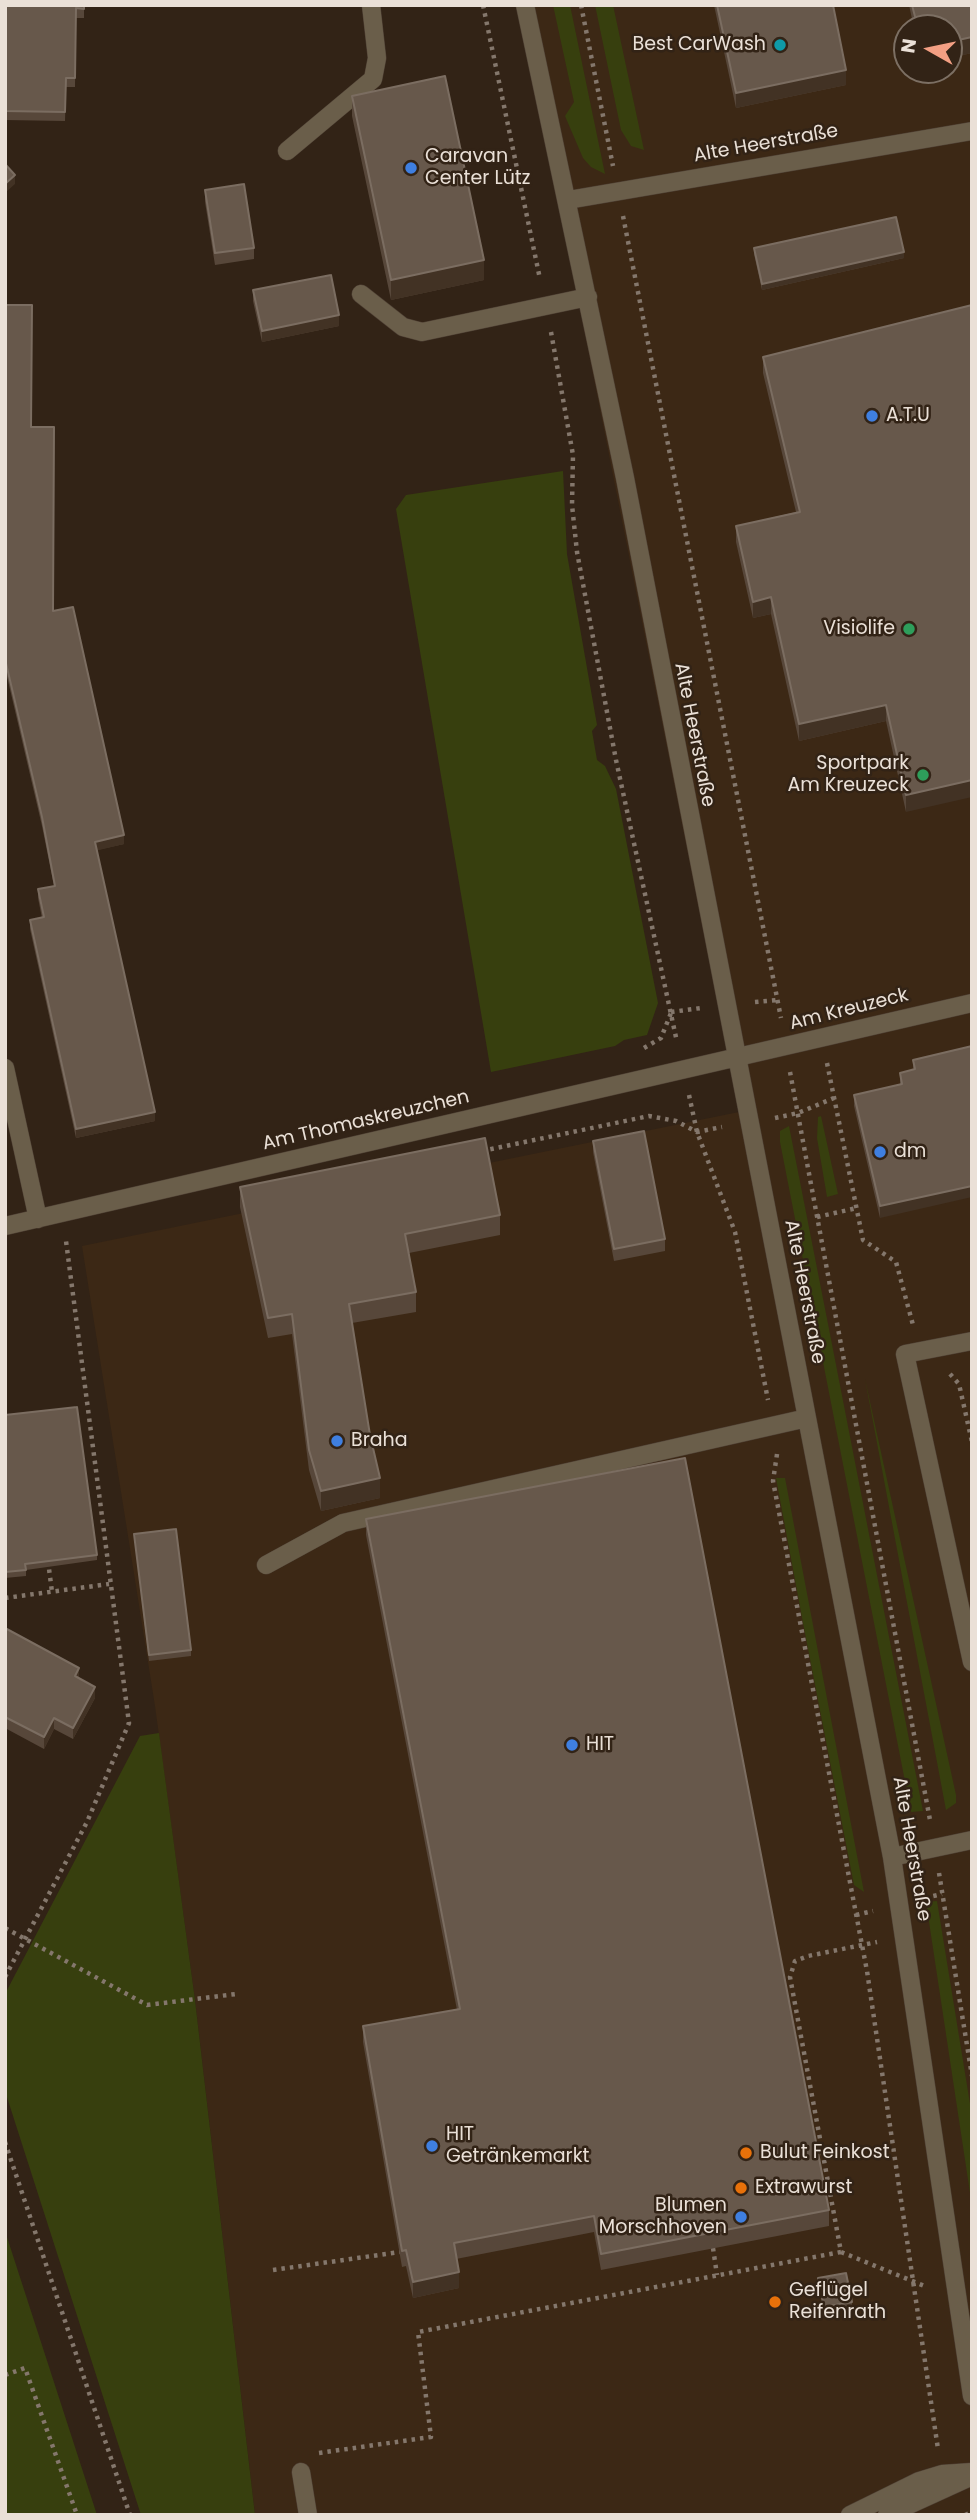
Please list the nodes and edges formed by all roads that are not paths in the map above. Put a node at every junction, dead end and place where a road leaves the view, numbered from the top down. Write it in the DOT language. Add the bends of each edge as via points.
graph roads {
  1 [pos="371,5"];
  2 [pos="525,5"];
  3 [pos="972,131"];
  4 [pos="287,152"];
  5 [pos="568,200"];
  6 [pos="361,293"];
  7 [pos="588,296"];
  8 [pos="972,1003"];
  9 [pos="736,1059"];
  10 [pos="5,1068"];
  11 [pos="38,1219"];
  12 [pos="5,1226"];
  13 [pos="972,1341"];
  14 [pos="807,1418"];
  15 [pos="265,1565"];
  16 [pos="972,1662"];
  17 [pos="972,1840"];
  18 [pos="891,1857"];
  19 [pos="972,2396"];
  20 [pos="301,2472"];
  21 [pos="972,2474"];
  22 [pos="308,2515"];
  23 [pos="850,2515"];
  24 [pos="887,2515"];
  1 -- 4 [label="street" via="377,58 373,79"];
  2 -- 5 [label="street, Alte Heerstraße"];
  3 -- 5 [label="street, Alte Heerstraße"];
  5 -- 7 [label="street, Alte Heerstraße"];
  6 -- 7 [label="street" via="403,327 422,332"];
  7 -- 9 [label="street, Alte Heerstraße"];
  8 -- 9 [label="street, Am Kreuzeck"];
  9 -- 11 [label="street, Am Thomaskreuzchen"];
  9 -- 14 [label="street, Alte Heerstraße"];
  10 -- 11 [label="street"];
  11 -- 12 [label="street, Am Thomaskreuzchen"];
  13 -- 16 [label="street" via="905,1354"];
  14 -- 15 [label="street" via="343,1523"];
  14 -- 18 [label="street, Alte Heerstraße"];
  17 -- 18 [label="street"];
  18 -- 19 [label="street, Alte Heerstraße"];
  20 -- 22 [label="street"];
  21 -- 23 [label="street" via="942,2474 919,2481"];
  21 -- 24 [label="street"];
}
